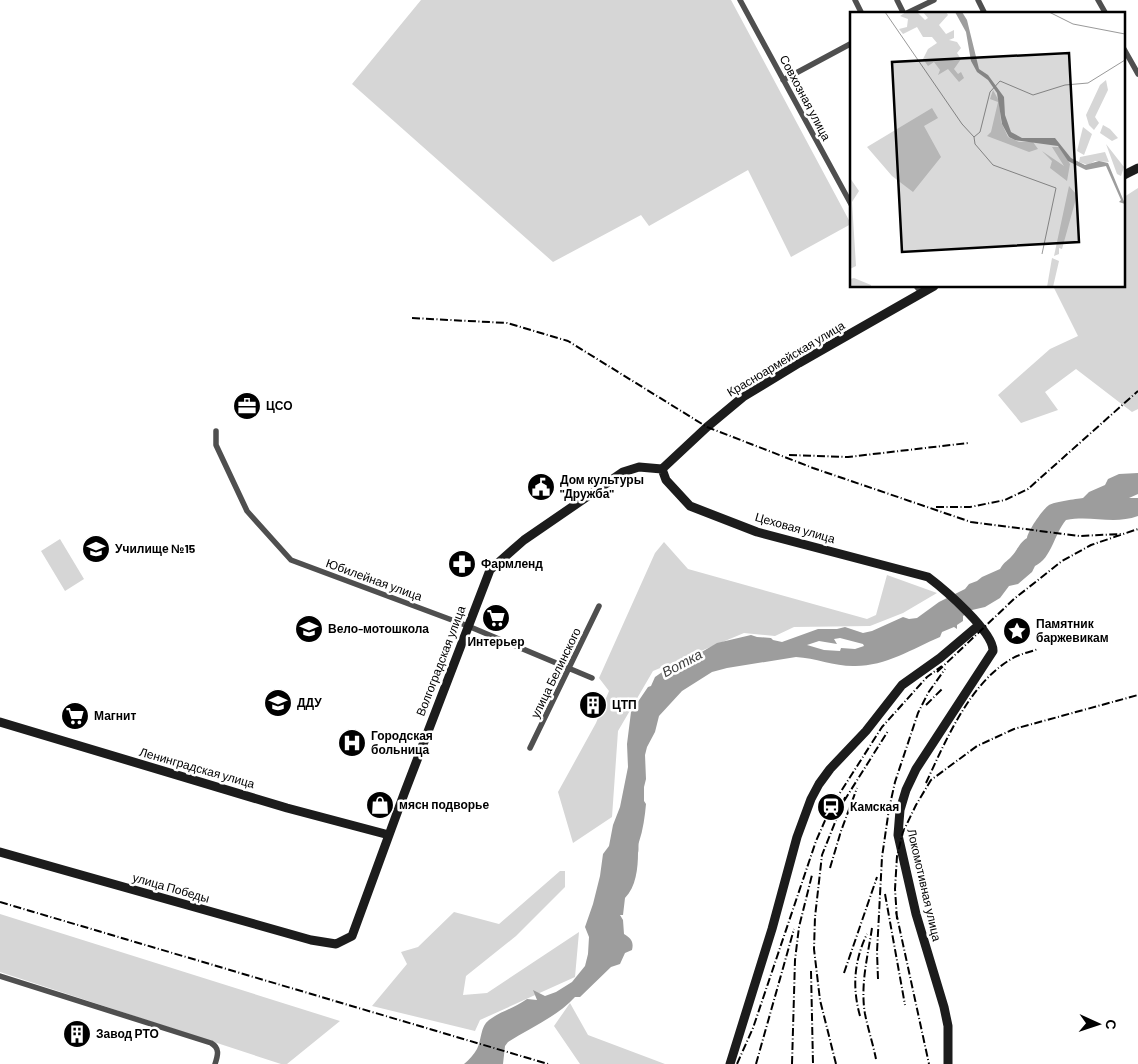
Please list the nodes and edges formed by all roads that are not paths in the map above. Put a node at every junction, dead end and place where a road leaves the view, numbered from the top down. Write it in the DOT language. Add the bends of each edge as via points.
graph roads {
  1 [pos="740,0"];
  2 [pos="855,0"];
  3 [pos="897,0"];
  4 [pos="934,0"];
  5 [pos="978,0"];
  6 [pos="1098,0"];
  7 [pos="861,12"];
  8 [pos="904,12"];
  9 [pos="909,12"];
  10 [pos="984,12"];
  11 [pos="1105,12"];
  12 [pos="850,45"];
  13 [pos="1126,53"];
  14 [pos="1138,74"];
  15 [pos="784,80"];
  16 [pos="1138,168"];
  17 [pos="1126,174"];
  18 [pos="850,202"];
  19 [pos="919,290"];
  20 [pos="216,431"];
  21 [pos="662,469"];
  22 [pos="599,606"];
  23 [pos="978,623"];
  24 [pos="468,626"];
  25 [pos="570,668"];
  26 [pos="592,678"];
  27 [pos="0,722"];
  28 [pos="530,748"];
  29 [pos="389,835"];
  30 [pos="0,852"];
  31 [pos="336,944"];
  32 [pos="0,976"];
  33 [pos="215,1064"];
  34 [pos="730,1064"];
  35 [pos="948,1064"];
  1 -- 15 [label="street, Совхозная улица"];
  2 -- 7 [label="street"];
  3 -- 8 [label="street"];
  4 -- 9 [label="street"];
  5 -- 10 [label="street"];
  6 -- 11 [label="street"];
  12 -- 15 [label="street"];
  13 -- 14 [label="street"];
  15 -- 18 [label="street, Совхозная улица"];
  16 -- 17 [label="main road"];
  19 -- 21 [label="main road, Красноармейская улица" via="743,397"];
  20 -- 24 [label="street, Юбилейная улица" via="216,445 247,511 291,560"];
  21 -- 23 [label="main road, Цеховая улица" via="666,480 690,506 757,532 928,578"];
  21 -- 24 [label="main road, Волгоградская улица" via="639,467 623,472 524,540 490,570"];
  22 -- 25 [label="street, улица Белинского"];
  23 -- 34 [label="main road" via="940,658 902,686 819,784 797,837"];
  23 -- 35 [label="main road, Локомотивная улица" via="992,642 993,652 916,769 906,790 897,825 916,914 944,1007 948,1026"];
  24 -- 25 [label="street, Юбилейная улица"];
  24 -- 29 [label="main road, Волгоградская улица"];
  25 -- 26 [label="street, Юбилейная улица"];
  25 -- 28 [label="street, улица Белинского"];
  27 -- 29 [label="main road, Ленинградская улица"];
  29 -- 31 [label="main road, Волгоградская улица" via="352,936"];
  30 -- 31 [label="main road, улица Победы" via="310,940"];
  32 -- 33 [label="street" via="211,1043 218,1051"];
}
